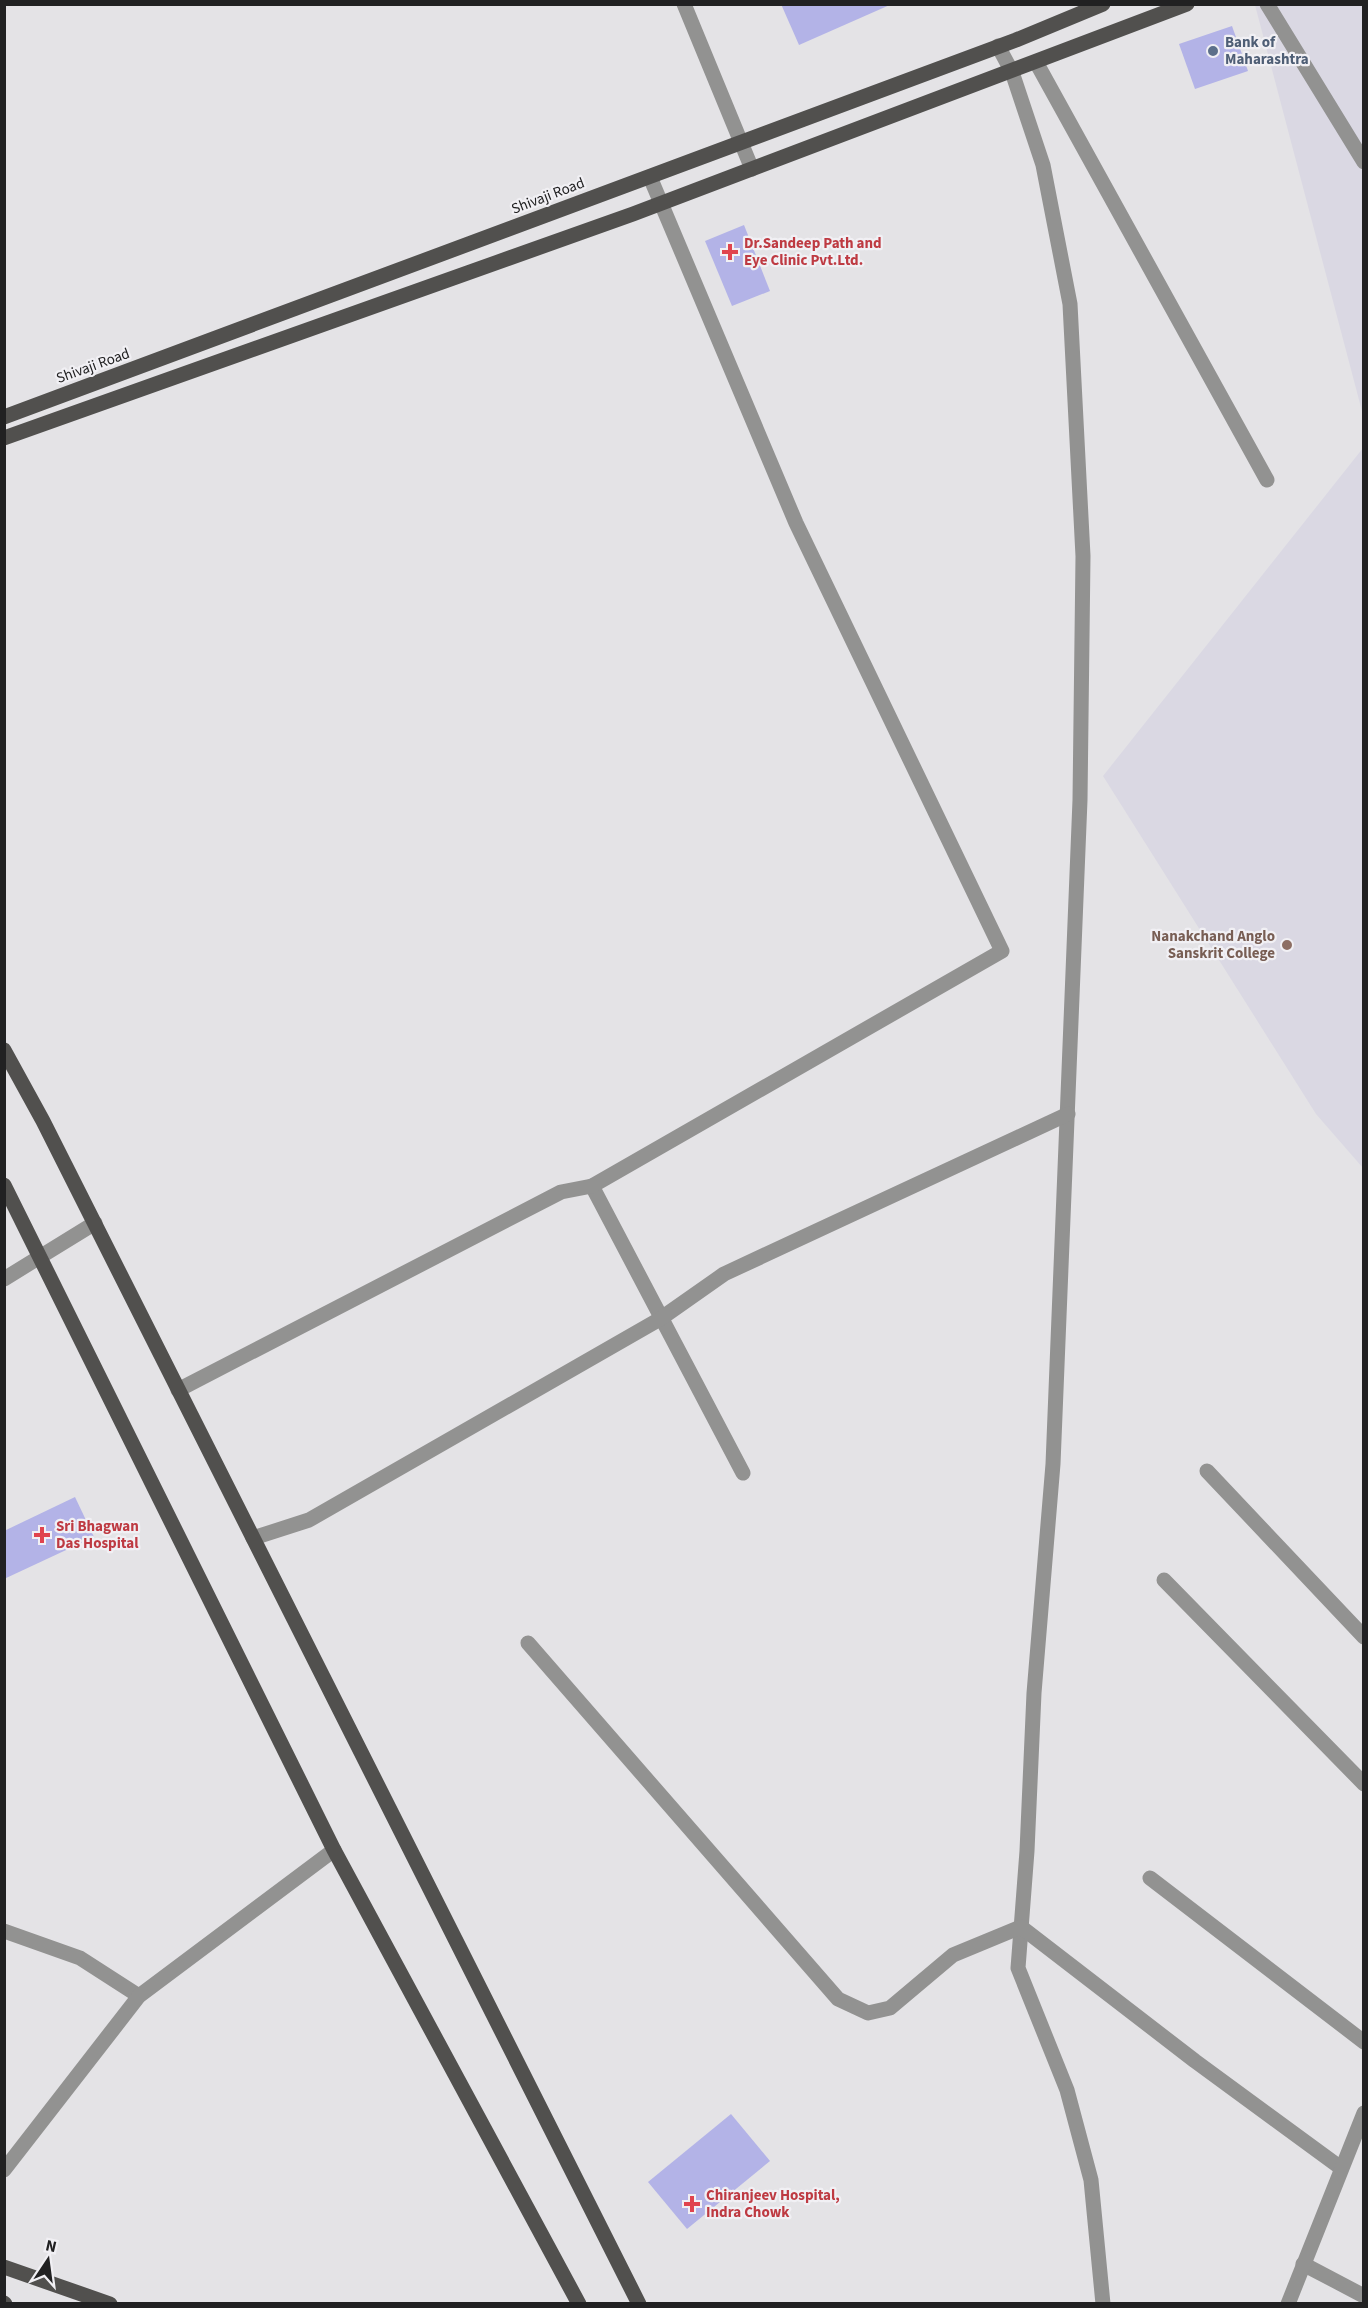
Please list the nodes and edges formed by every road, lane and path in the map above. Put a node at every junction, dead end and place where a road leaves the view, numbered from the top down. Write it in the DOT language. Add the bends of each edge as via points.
graph roads {
  1 [pos="684,4"];
  2 [pos="1103,4"];
  3 [pos="1187,4"];
  4 [pos="1267,4"];
  5 [pos="998,46"];
  6 [pos="1036,62"];
  7 [pos="1012,72"];
  8 [pos="742,142"];
  9 [pos="1364,162"];
  10 [pos="752,169"];
  11 [pos="650,177"];
  12 [pos="660,204"];
  13 [pos="414,266"];
  14 [pos="422,287"];
  15 [pos="4,417"];
  16 [pos="4,438"];
  17 [pos="1268,480"];
  18 [pos="4,1050"];
  19 [pos="1068,1114"];
  20 [pos="4,1185"];
  21 [pos="592,1186"];
  22 [pos="95,1223"];
  23 [pos="40,1257"];
  24 [pos="4,1279"];
  25 [pos="660,1319"];
  26 [pos="178,1390"];
  27 [pos="1207,1471"];
  28 [pos="743,1473"];
  29 [pos="253,1538"];
  30 [pos="1164,1580"];
  31 [pos="1364,1637"];
  32 [pos="528,1643"];
  33 [pos="1364,1784"];
  34 [pos="334,1850"];
  35 [pos="1150,1878"];
  36 [pos="1021,1927"];
  37 [pos="4,1931"];
  38 [pos="139,1996"];
  39 [pos="1364,2042"];
  40 [pos="1364,2113"];
  41 [pos="1341,2168"];
  42 [pos="4,2170"];
  43 [pos="1303,2264"];
  44 [pos="4,2267"];
  45 [pos="1364,2296"];
  46 [pos="110,2304"];
  47 [pos="579,2304"];
  48 [pos="639,2304"];
  49 [pos="1103,2304"];
  50 [pos="1288,2304"];
  1 -- 8 [label="street"];
  2 -- 5 [label="main road, Shivaji Road"];
  3 -- 6 [label="main road"];
  4 -- 9 [label="street"];
  5 -- 7 [label="street"];
  5 -- 8 [label="main road, Shivaji Road"];
  6 -- 7 [label="main road"];
  6 -- 17 [label="street"];
  7 -- 10 [label="main road"];
  7 -- 19 [label="street" via="1043,165 1070,303 1083,556 1080,800"];
  8 -- 10 [label="street"];
  8 -- 11 [label="main road, Shivaji Road"];
  10 -- 12 [label="main road"];
  11 -- 12 [label="street"];
  11 -- 13 [label="main road, Shivaji Road"];
  12 -- 14 [label="main road"];
  12 -- 21 [label="street" via="796,523 1002,951"];
  13 -- 14 [label="main road"];
  13 -- 15 [label="main road, Shivaji Road"];
  14 -- 16 [label="main road"];
  18 -- 22 [label="main road"];
  19 -- 25 [label="street" via="724,1274"];
  19 -- 36 [label="street" via="1053,1464 1034,1693"];
  20 -- 23 [label="main road"];
  21 -- 25 [label="street"];
  21 -- 26 [label="street" via="561,1192"];
  22 -- 23 [label="street"];
  22 -- 26 [label="main road"];
  23 -- 24 [label="street"];
  23 -- 34 [label="main road"];
  25 -- 28 [label="street"];
  25 -- 29 [label="street" via="309,1520"];
  26 -- 29 [label="main road"];
  27 -- 31 [label="street"];
  29 -- 48 [label="main road"];
  30 -- 33 [label="street"];
  32 -- 36 [label="street" via="838,1999 868,2013 890,2008 953,1955"];
  34 -- 38 [label="street"];
  34 -- 47 [label="main road"];
  35 -- 39 [label="street"];
  36 -- 41 [label="street"];
  36 -- 49 [label="street" via="1018,1968 1067,2090 1091,2180"];
  37 -- 38 [label="street" via="80,1958"];
  38 -- 42 [label="street"];
  40 -- 41 [label="street"];
  41 -- 43 [label="street"];
  43 -- 45 [label="street"];
  43 -- 50 [label="street"];
  44 -- 46 [label="main road"];
}
